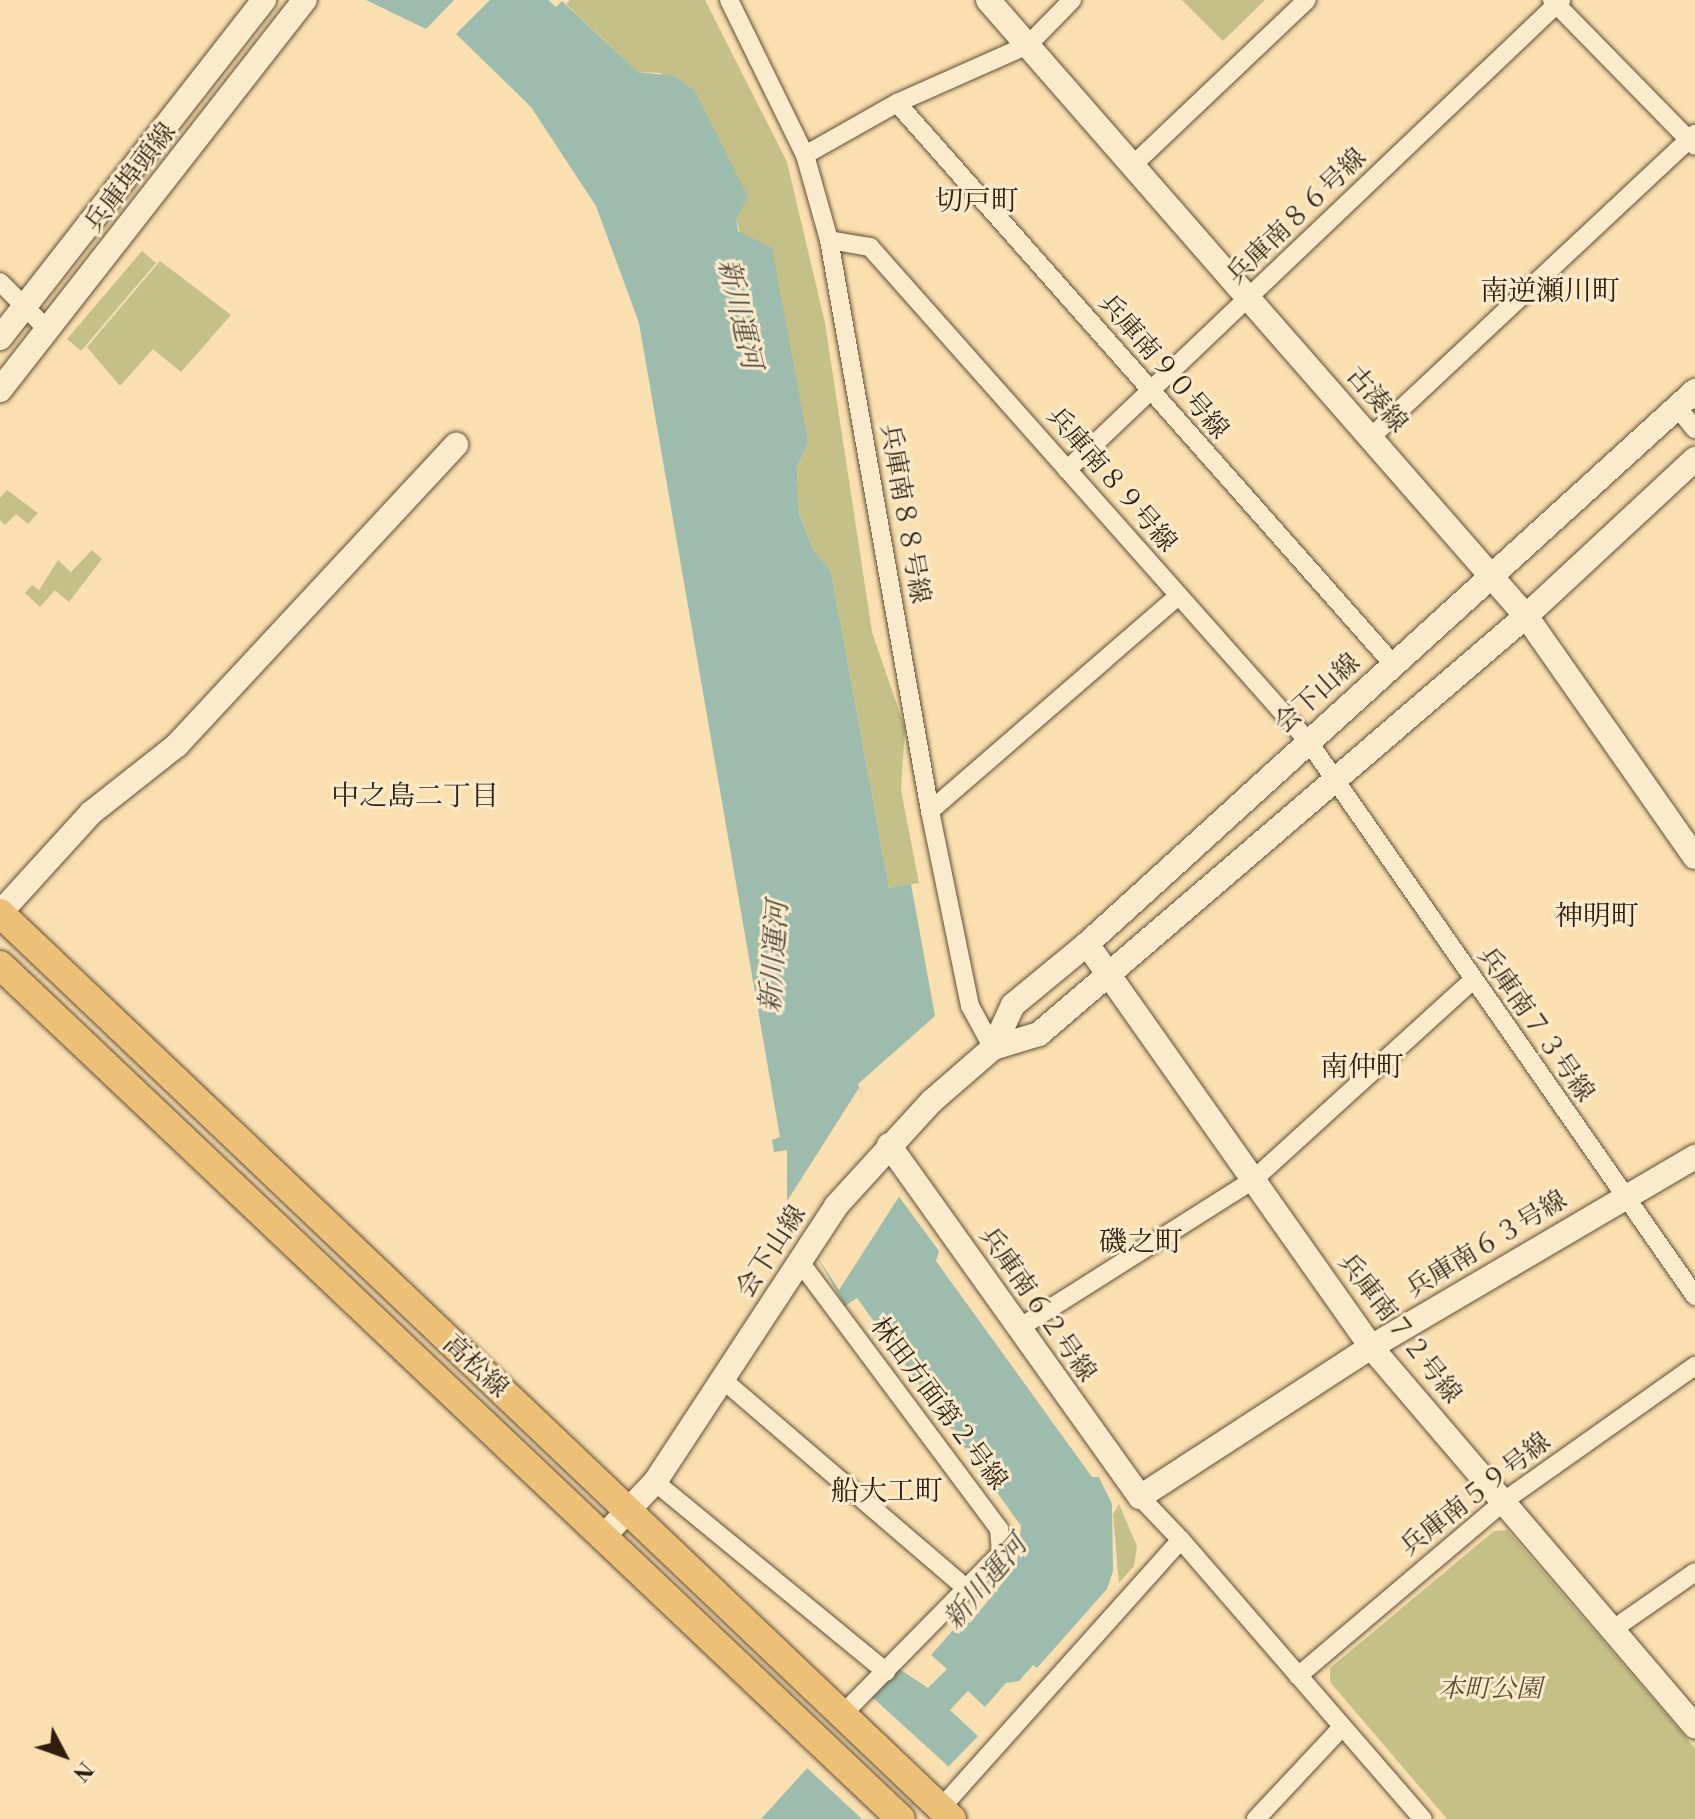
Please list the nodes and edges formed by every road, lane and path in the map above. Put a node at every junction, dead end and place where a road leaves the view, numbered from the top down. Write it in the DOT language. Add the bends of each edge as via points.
graph roads {
  1 [pos="264,0"];
  2 [pos="305,0"];
  3 [pos="729,0"];
  4 [pos="988,0"];
  5 [pos="1072,0"];
  6 [pos="1307,0"];
  7 [pos="1557,2"];
  8 [pos="1028,45"];
  9 [pos="897,103"];
  10 [pos="1693,140"];
  11 [pos="805,155"];
  12 [pos="1134,164"];
  13 [pos="829,240"];
  14 [pos="0,282"];
  15 [pos="1250,297"];
  16 [pos="24,306"];
  17 [pos="48,330"];
  18 [pos="0,338"];
  19 [pos="0,390"];
  20 [pos="1150,392"];
  21 [pos="1686,399"];
  22 [pos="1695,429"];
  23 [pos="1371,437"];
  24 [pos="456,445"];
  25 [pos="1695,459"];
  26 [pos="1067,470"];
  27 [pos="1492,576"];
  28 [pos="1178,596"];
  29 [pos="1526,616"];
  30 [pos="1393,664"];
  31 [pos="1308,741"];
  32 [pos="1336,782"];
  33 [pos="930,811"];
  34 [pos="1695,857"];
  35 [pos="0,913"];
  36 [pos="1087,944"];
  37 [pos="0,965"];
  38 [pos="1108,971"];
  39 [pos="1472,981"];
  40 [pos="993,1048"];
  41 [pos="886,1147"];
  42 [pos="1695,1157"];
  43 [pos="1253,1180"];
  44 [pos="1624,1196"];
  45 [pos="805,1255"];
  46 [pos="1695,1296"];
  47 [pos="1019,1328"];
  48 [pos="1371,1347"];
  49 [pos="1695,1366"];
  50 [pos="722,1379"];
  51 [pos="655,1482"];
  52 [pos="1146,1494"];
  53 [pos="1504,1501"];
  54 [pos="628,1512"];
  55 [pos="602,1538"];
  56 [pos="1181,1540"];
  57 [pos="1695,1572"];
  58 [pos="968,1590"];
  59 [pos="1612,1630"];
  60 [pos="886,1672"];
  61 [pos="1298,1676"];
  62 [pos="846,1718"];
  63 [pos="1342,1727"];
  64 [pos="1695,1727"];
  65 [pos="939,1806"];
  66 [pos="900,1818"];
  67 [pos="1256,1819"];
  68 [pos="1423,1819"];
  1 -- 16 [label="street, 兵庫埠頭線"];
  2 -- 17 [label="street, 兵庫埠頭線"];
  3 -- 11 [label="street, 兵庫南８８号線"];
  4 -- 8 [label="street, 古湊線"];
  5 -- 8 [label="street"];
  6 -- 12 [label="street"];
  7 -- 10 [label="street"];
  7 -- 15 [label="street, 兵庫南８６号線"];
  8 -- 9 [label="street"];
  8 -- 12 [label="street, 古湊線"];
  9 -- 11 [label="street"];
  9 -- 20 [label="street, 兵庫南９０号線"];
  10 -- 23 [label="street"];
  11 -- 13 [label="street, 兵庫南８８号線"];
  12 -- 15 [label="street, 古湊線"];
  13 -- 26 [label="street, 兵庫南８９号線" via="870,247"];
  13 -- 33 [label="street, 兵庫南８８号線"];
  14 -- 16 [label="street"];
  15 -- 20 [label="street, 兵庫南８６号線"];
  15 -- 23 [label="street, 古湊線"];
  16 -- 17 [label="street"];
  16 -- 18 [label="street, 兵庫埠頭線"];
  17 -- 19 [label="street, 兵庫埠頭線"];
  20 -- 26 [label="street, 兵庫南８６号線"];
  20 -- 30 [label="street, 兵庫南９０号線"];
  21 -- 22 [label="street"];
  21 -- 27 [label="street, 会下山線"];
  23 -- 27 [label="street, 古湊線"];
  24 -- 35 [label="street" via="177,745 91,813"];
  25 -- 29 [label="street, 会下山線"];
  26 -- 28 [label="street, 兵庫南８９号線"];
  27 -- 29 [label="street, 古湊線"];
  27 -- 30 [label="street, 会下山線"];
  28 -- 31 [label="street, 兵庫南８９号線"];
  28 -- 33 [label="street"];
  29 -- 32 [label="street, 会下山線"];
  29 -- 34 [label="street, 古湊線"];
  30 -- 31 [label="street, 会下山線"];
  31 -- 32 [label="street, 兵庫南８９号線"];
  31 -- 36 [label="street, 会下山線"];
  32 -- 38 [label="street, 会下山線"];
  32 -- 39 [label="street, 兵庫南７３号線"];
  33 -- 40 [label="street, 兵庫南８８号線" via="970,1006"];
  35 -- 54 [label="main road, 高松線"];
  36 -- 38 [label="street, 兵庫南７２号線"];
  36 -- 40 [label="street, 会下山線" via="1013,1005"];
  37 -- 55 [label="main road, 高松線"];
  38 -- 40 [label="street, 会下山線" via="1039,1034"];
  38 -- 43 [label="street, 兵庫南７２号線"];
  39 -- 43 [label="street"];
  39 -- 44 [label="street, 兵庫南７３号線"];
  40 -- 41 [label="street, 会下山線"];
  41 -- 45 [label="street, 会下山線"];
  41 -- 47 [label="street, 兵庫南６２号線"];
  42 -- 44 [label="street, 兵庫南６３号線"];
  43 -- 47 [label="street"];
  43 -- 48 [label="street, 兵庫南７２号線"];
  44 -- 46 [label="street, 兵庫南７３号線"];
  44 -- 48 [label="street, 兵庫南６３号線"];
  45 -- 50 [label="street, 会下山線"];
  45 -- 58 [label="street, 林田方面第２号線" via="999,1529 1001,1553"];
  47 -- 52 [label="street, 兵庫南６２号線"];
  48 -- 52 [label="street, 兵庫南６３号線"];
  48 -- 53 [label="street, 兵庫南７２号線"];
  49 -- 53 [label="street, 兵庫南５９号線"];
  50 -- 51 [label="street, 会下山線"];
  50 -- 58 [label="street"];
  51 -- 54 [label="street, 会下山線"];
  51 -- 60 [label="street"];
  52 -- 56 [label="street, 兵庫南６２号線"];
  53 -- 59 [label="street, 兵庫南７２号線"];
  53 -- 61 [label="street, 兵庫南５９号線"];
  54 -- 55 [label="street, 会下山線"];
  54 -- 62 [label="main road, 高松線"];
  55 -- 66 [label="main road, 高松線"];
  56 -- 61 [label="street, 兵庫南６２号線"];
  56 -- 65 [label="street"];
  57 -- 59 [label="street"];
  58 -- 60 [label="street, 林田方面第２号線"];
  59 -- 64 [label="street, 兵庫南７２号線"];
  60 -- 62 [label="street, 林田方面第２号線"];
  61 -- 63 [label="street, 兵庫南６２号線"];
  62 -- 65 [label="main road, 高松線"];
  63 -- 67 [label="street"];
  63 -- 68 [label="street, 兵庫南６２号線"];
}
